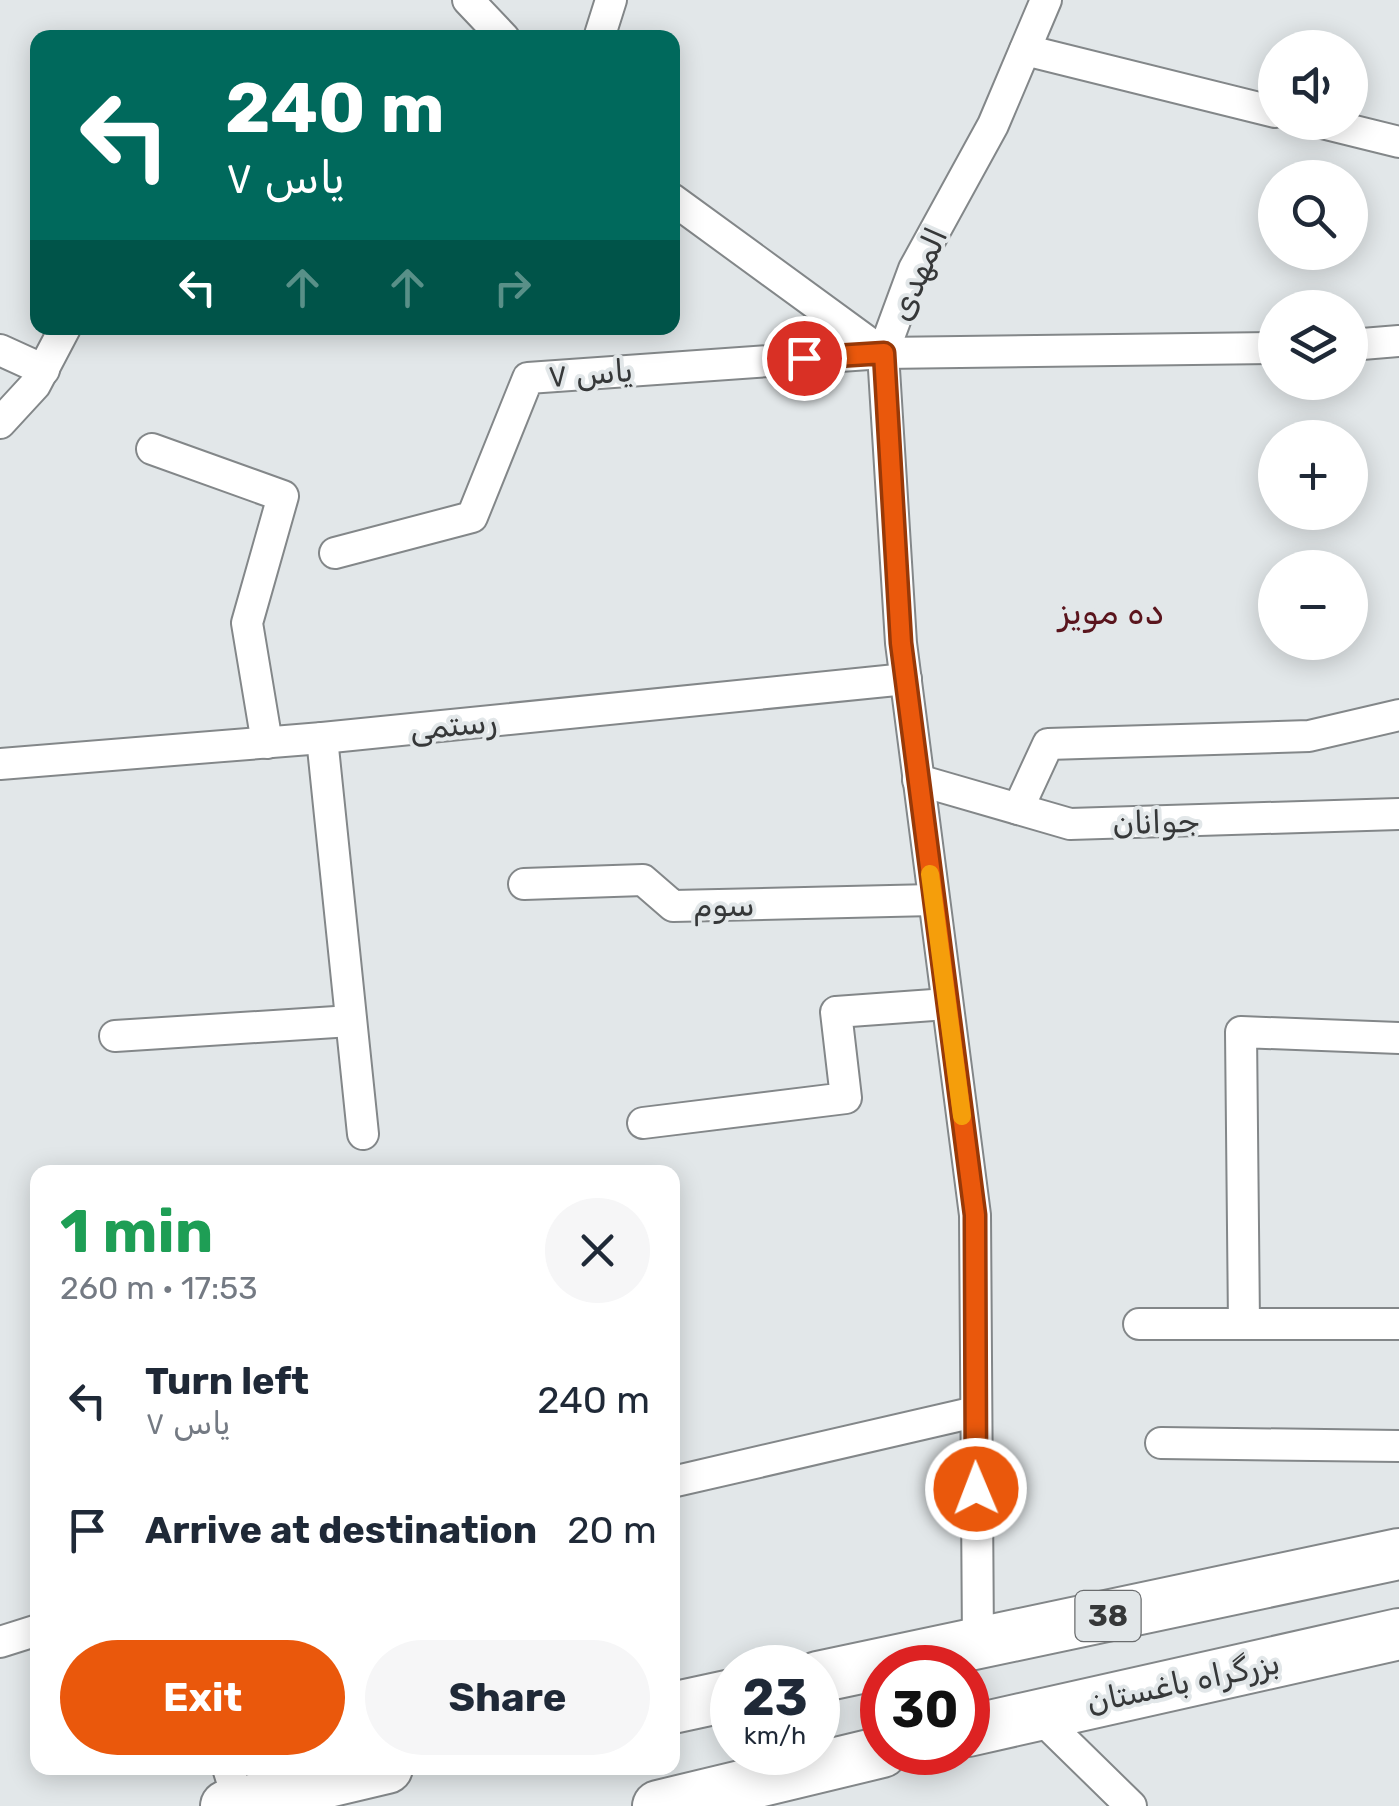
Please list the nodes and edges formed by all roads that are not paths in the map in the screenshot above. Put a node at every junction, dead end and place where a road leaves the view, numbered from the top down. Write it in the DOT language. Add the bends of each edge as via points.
graph roads {
  1 [pos="468,0"];
  2 [pos="611,0"];
  3 [pos="1046,0"];
  4 [pos="496,30"];
  5 [pos="602,30"];
  6 [pos="1025,50"];
  7 [pos="1258,108"];
  8 [pos="1368,134"];
  9 [pos="1399,142"];
  10 [pos="680,205"];
  11 [pos="61,335"];
  12 [pos="1399,341"];
  13 [pos="1368,344"];
  14 [pos="1258,348"];
  15 [pos="0,350"];
  16 [pos="884,353"];
  17 [pos="44,370"];
  18 [pos="0,423"];
  19 [pos="152,449"];
  20 [pos="335,553"];
  21 [pos="906,679"];
  22 [pos="1399,715"];
  23 [pos="322,738"];
  24 [pos="267,742"];
  25 [pos="0,764"];
  26 [pos="918,780"];
  27 [pos="1018,809"];
  28 [pos="1399,814"];
  29 [pos="524,884"];
  30 [pos="933,900"];
  31 [pos="947,1004"];
  32 [pos="351,1021"];
  33 [pos="115,1036"];
  34 [pos="1399,1038"];
  35 [pos="644,1124"];
  36 [pos="363,1134"];
  37 [pos="1139,1324"];
  38 [pos="1244,1324"];
  39 [pos="1399,1324"];
  40 [pos="975,1412"];
  41 [pos="1161,1443"];
  42 [pos="1399,1446"];
  43 [pos="680,1480"];
  44 [pos="1399,1554"];
  45 [pos="30,1633"];
  46 [pos="1399,1634"];
  47 [pos="0,1642"];
  48 [pos="978,1644"];
  49 [pos="840,1672"];
  50 [pos="710,1700"];
  51 [pos="680,1706"];
  52 [pos="1038,1714"];
  53 [pos="990,1725"];
  54 [pos="860,1757"];
  55 [pos="341,1775"];
  56 [pos="231,1792"];
  57 [pos="658,1806"];
  58 [pos="1131,1806"];
  1 -- 4 [label="street"];
  2 -- 5 [label="street"];
  3 -- 6 [label="street, المهدی"];
  6 -- 7 [label="street"];
  6 -- 16 [label="street, المهدی" via="993,125 914,270"];
  8 -- 9 [label="street"];
  10 -- 16 [label="street"];
  11 -- 17 [label="street"];
  12 -- 13 [label="street"];
  14 -- 16 [label="street"];
  15 -- 17 [label="street"];
  16 -- 20 [label="street, یاس ۷" via="528,378 472,517"];
  16 -- 21 [label="street, المهدی"];
  17 -- 18 [label="street"];
  19 -- 24 [label="street" via="283,496 247,623"];
  21 -- 23 [label="street, رستمی"];
  21 -- 26 [label="street, المهدی"];
  22 -- 27 [label="street" via="1309,736 1048,744"];
  23 -- 24 [label="street, رستمی"];
  23 -- 32 [label="street"];
  24 -- 25 [label="street, رستمی"];
  26 -- 27 [label="street, جوانان"];
  26 -- 30 [label="street, المهدی"];
  27 -- 28 [label="street, جوانان" via="1070,824"];
  29 -- 30 [label="street, سوم" via="644,880 674,906"];
  30 -- 31 [label="street, المهدی"];
  31 -- 35 [label="street" via="836,1012 846,1098"];
  31 -- 40 [label="street, المهدی" via="975,1215"];
  32 -- 33 [label="street"];
  32 -- 36 [label="street"];
  34 -- 38 [label="street" via="1241,1032"];
  37 -- 38 [label="street"];
  38 -- 39 [label="street"];
  40 -- 43 [label="street"];
  40 -- 48 [label="street, المهدی"];
  41 -- 42 [label="street"];
  44 -- 48 [label="highway, 38"];
  45 -- 47 [label="street"];
  46 -- 52 [label="highway, بزرگراه باغستان"];
  48 -- 49 [label="highway, 38"];
  50 -- 51 [label="highway"];
  52 -- 53 [label="highway, بزرگراه باغستان"];
  52 -- 58 [label="street"];
  54 -- 57 [label="highway"];
  55 -- 56 [label="highway"];
}
